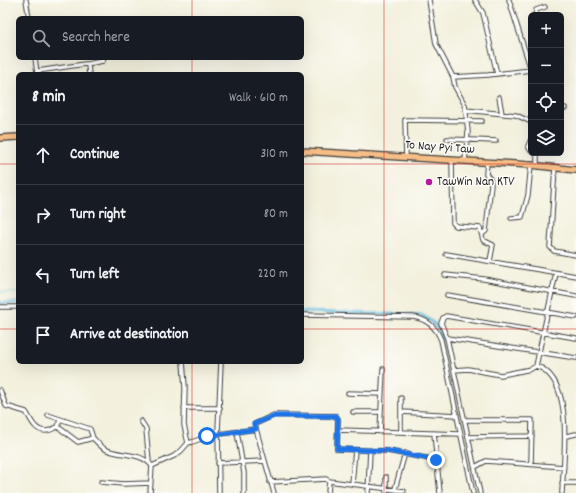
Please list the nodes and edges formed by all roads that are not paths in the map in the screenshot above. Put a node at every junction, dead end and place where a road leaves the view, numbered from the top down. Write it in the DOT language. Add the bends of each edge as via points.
graph roads {
  1 [pos="26,0"];
  2 [pos="429,0"];
  3 [pos="475,0"];
  4 [pos="509,0"];
  5 [pos="545,7"];
  6 [pos="536,12"];
  7 [pos="29,16"];
  8 [pos="35,60"];
  9 [pos="104,60"];
  10 [pos="528,60"];
  11 [pos="87,64"];
  12 [pos="528,70"];
  13 [pos="37,72"];
  14 [pos="38,72"];
  15 [pos="89,72"];
  16 [pos="497,74"];
  17 [pos="453,77"];
  18 [pos="499,97"];
  19 [pos="466,110"];
  20 [pos="502,114"];
  21 [pos="467,121"];
  22 [pos="482,121"];
  23 [pos="528,121"];
  24 [pos="16,137"];
  25 [pos="0,138"];
  26 [pos="447,139"];
  27 [pos="468,139"];
  28 [pos="496,141"];
  29 [pos="304,151"];
  30 [pos="537,156"];
  31 [pos="406,157"];
  32 [pos="452,160"];
  33 [pos="465,161"];
  34 [pos="486,162"];
  35 [pos="534,165"];
  36 [pos="555,167"];
  37 [pos="576,170"];
  38 [pos="511,218"];
  39 [pos="482,234"];
  40 [pos="446,254"];
  41 [pos="576,255"];
  42 [pos="490,261"];
  43 [pos="556,273"];
  44 [pos="445,275"];
  45 [pos="576,276"];
  46 [pos="552,291"];
  47 [pos="447,295"];
  48 [pos="576,296"];
  49 [pos="0,307"];
  50 [pos="16,307"];
  51 [pos="548,313"];
  52 [pos="304,315"];
  53 [pos="576,317"];
  54 [pos="544,333"];
  55 [pos="447,338"];
  56 [pos="576,338"];
  57 [pos="540,353"];
  58 [pos="576,358"];
  59 [pos="183,364"];
  60 [pos="221,364"];
  61 [pos="536,366"];
  62 [pos="383,369"];
  63 [pos="454,370"];
  64 [pos="0,390"];
  65 [pos="348,393"];
  66 [pos="382,394"];
  67 [pos="401,398"];
  68 [pos="184,408"];
  69 [pos="220,408"];
  70 [pos="354,412"];
  71 [pos="381,412"];
  72 [pos="401,412"];
  73 [pos="48,415"];
  74 [pos="457,415"];
  75 [pos="60,419"];
  76 [pos="465,420"];
  77 [pos="141,421"];
  78 [pos="58,427"];
  79 [pos="256,429"];
  80 [pos="338,430"];
  81 [pos="237,432"];
  82 [pos="380,432"];
  83 [pos="402,432"];
  84 [pos="434,433"];
  85 [pos="219,434"];
  86 [pos="460,434"];
  87 [pos="576,434"];
  88 [pos="532,436"];
  89 [pos="566,436"];
  90 [pos="468,437"];
  91 [pos="93,438"];
  92 [pos="188,443"];
  93 [pos="355,450"];
  94 [pos="370,450"];
  95 [pos="405,453"];
  96 [pos="436,460"];
  97 [pos="264,461"];
  98 [pos="149,462"];
  99 [pos="242,462"];
  100 [pos="218,463"];
  101 [pos="531,464"];
  102 [pos="152,466"];
  103 [pos="475,467"];
  104 [pos="564,467"];
  105 [pos="386,477"];
  106 [pos="329,481"];
  107 [pos="101,482"];
  108 [pos="270,482"];
  109 [pos="562,483"];
  110 [pos="576,483"];
  111 [pos="150,484"];
  112 [pos="352,484"];
  113 [pos="368,486"];
  114 [pos="387,488"];
  115 [pos="395,489"];
  116 [pos="404,491"];
  117 [pos="150,493"];
  118 [pos="219,493"];
  119 [pos="244,493"];
  120 [pos="274,493"];
  121 [pos="328,493"];
  122 [pos="368,493"];
  123 [pos="386,493"];
  124 [pos="440,493"];
  125 [pos="473,493"];
  126 [pos="480,493"];
  127 [pos="562,493"];
  1 -- 7 [label="street"];
  2 -- 17 [label="street" via="436,44"];
  3 -- 16 [label="street" via="483,13"];
  4 -- 10 [label="street"];
  5 -- 6 [label="street"];
  8 -- 13 [label="street"];
  9 -- 11 [label="street"];
  11 -- 14 [label="street"];
  11 -- 15 [label="street"];
  12 -- 16 [label="street"];
  16 -- 17 [label="street"];
  17 -- 19 [label="street"];
  18 -- 20 [label="street"];
  19 -- 20 [label="street"];
  19 -- 21 [label="street"];
  20 -- 23 [label="street" via="516,115"];
  21 -- 22 [label="street"];
  21 -- 27 [label="street"];
  21 -- 31 [label="street" via="405,120"];
  24 -- 25 [label="main road"];
  26 -- 27 [label="street"];
  27 -- 28 [label="street"];
  27 -- 33 [label="street"];
  29 -- 31 [label="main road, To Nay Pyi Taw"];
  30 -- 35 [label="street"];
  31 -- 32 [label="main road, To Nay Pyi Taw"];
  32 -- 33 [label="main road, To Nay Pyi Taw"];
  32 -- 39 [label="street" via="453,223 456,226 480,228"];
  33 -- 34 [label="main road, To Nay Pyi Taw"];
  34 -- 35 [label="main road, To Nay Pyi Taw"];
  34 -- 39 [label="street" via="486,174 490,184 486,231"];
  35 -- 36 [label="main road, To Nay Pyi Taw"];
  35 -- 38 [label="street" via="522,217"];
  36 -- 37 [label="main road, To Nay Pyi Taw"];
  36 -- 41 [label="street" via="551,249"];
  39 -- 42 [label="street" via="483,240 493,245"];
  40 -- 42 [label="street"];
  42 -- 43 [label="street"];
  43 -- 45 [label="street"];
  43 -- 46 [label="street"];
  44 -- 46 [label="street"];
  46 -- 48 [label="street"];
  46 -- 51 [label="street"];
  47 -- 51 [label="street"];
  49 -- 50 [label="street"];
  51 -- 53 [label="street"];
  51 -- 54 [label="street"];
  52 -- 74 [label="street" via="413,317 429,323 436,329 441,340"];
  54 -- 55 [label="street" via="444,316 441,323"];
  54 -- 56 [label="street"];
  54 -- 57 [label="street"];
  55 -- 57 [label="street"];
  55 -- 63 [label="street"];
  57 -- 58 [label="street"];
  57 -- 61 [label="street"];
  59 -- 68 [label="street"];
  60 -- 69 [label="street"];
  61 -- 63 [label="street" via="501,375 468,369"];
  61 -- 89 [label="street" via="547,370 555,382 562,406"];
  62 -- 66 [label="street"];
  63 -- 76 [label="street"];
  64 -- 78 [label="street" via="6,406 26,412 32,424 38,428 48,431"];
  65 -- 66 [label="street"];
  66 -- 71 [label="street"];
  67 -- 72 [label="street"];
  68 -- 69 [label="street"];
  68 -- 92 [label="street" via="184,430"];
  69 -- 85 [label="street"];
  70 -- 71 [label="street"];
  71 -- 82 [label="street"];
  72 -- 74 [label="street"];
  72 -- 83 [label="street"];
  73 -- 75 [label="street"];
  74 -- 86 [label="street"];
  75 -- 78 [label="street"];
  75 -- 91 [label="street" via="90,429"];
  76 -- 88 [label="street" via="531,419"];
  76 -- 90 [label="street"];
  77 -- 98 [label="street" via="146,429"];
  78 -- 91 [label="street" via="76,442"];
  79 -- 80 [label="street" via="254,424 270,416 337,416"];
  79 -- 81 [label="street"];
  79 -- 97 [label="street"];
  80 -- 82 [label="street"];
  80 -- 93 [label="street" via="337,449"];
  81 -- 85 [label="street"];
  81 -- 99 [label="street"];
  82 -- 83 [label="street"];
  83 -- 84 [label="street"];
  84 -- 86 [label="street"];
  84 -- 96 [label="street"];
  85 -- 92 [label="street"];
  85 -- 100 [label="street"];
  86 -- 125 [label="street"];
  87 -- 89 [label="street"];
  88 -- 90 [label="street"];
  88 -- 101 [label="street"];
  89 -- 104 [label="street"];
  90 -- 103 [label="street"];
  91 -- 98 [label="street" via="105,449"];
  92 -- 102 [label="street" via="179,453"];
  93 -- 94 [label="street"];
  93 -- 112 [label="street"];
  94 -- 95 [label="street"];
  94 -- 113 [label="street"];
  95 -- 96 [label="street"];
  95 -- 115 [label="street"];
  96 -- 124 [label="street"];
  97 -- 99 [label="street"];
  97 -- 108 [label="street"];
  98 -- 102 [label="street"];
  99 -- 100 [label="street"];
  99 -- 119 [label="street"];
  100 -- 118 [label="street"];
  101 -- 103 [label="street" via="486,461"];
  101 -- 104 [label="street"];
  102 -- 111 [label="street"];
  103 -- 126 [label="street"];
  104 -- 109 [label="street"];
  105 -- 114 [label="street"];
  106 -- 108 [label="street" via="323,479"];
  106 -- 112 [label="street"];
  106 -- 121 [label="street"];
  107 -- 111 [label="street"];
  108 -- 120 [label="street"];
  109 -- 110 [label="street"];
  109 -- 127 [label="street"];
  111 -- 117 [label="street"];
  112 -- 113 [label="street"];
  113 -- 114 [label="street"];
  113 -- 122 [label="street"];
  114 -- 115 [label="street"];
  114 -- 123 [label="street"];
  115 -- 116 [label="street"];
}
